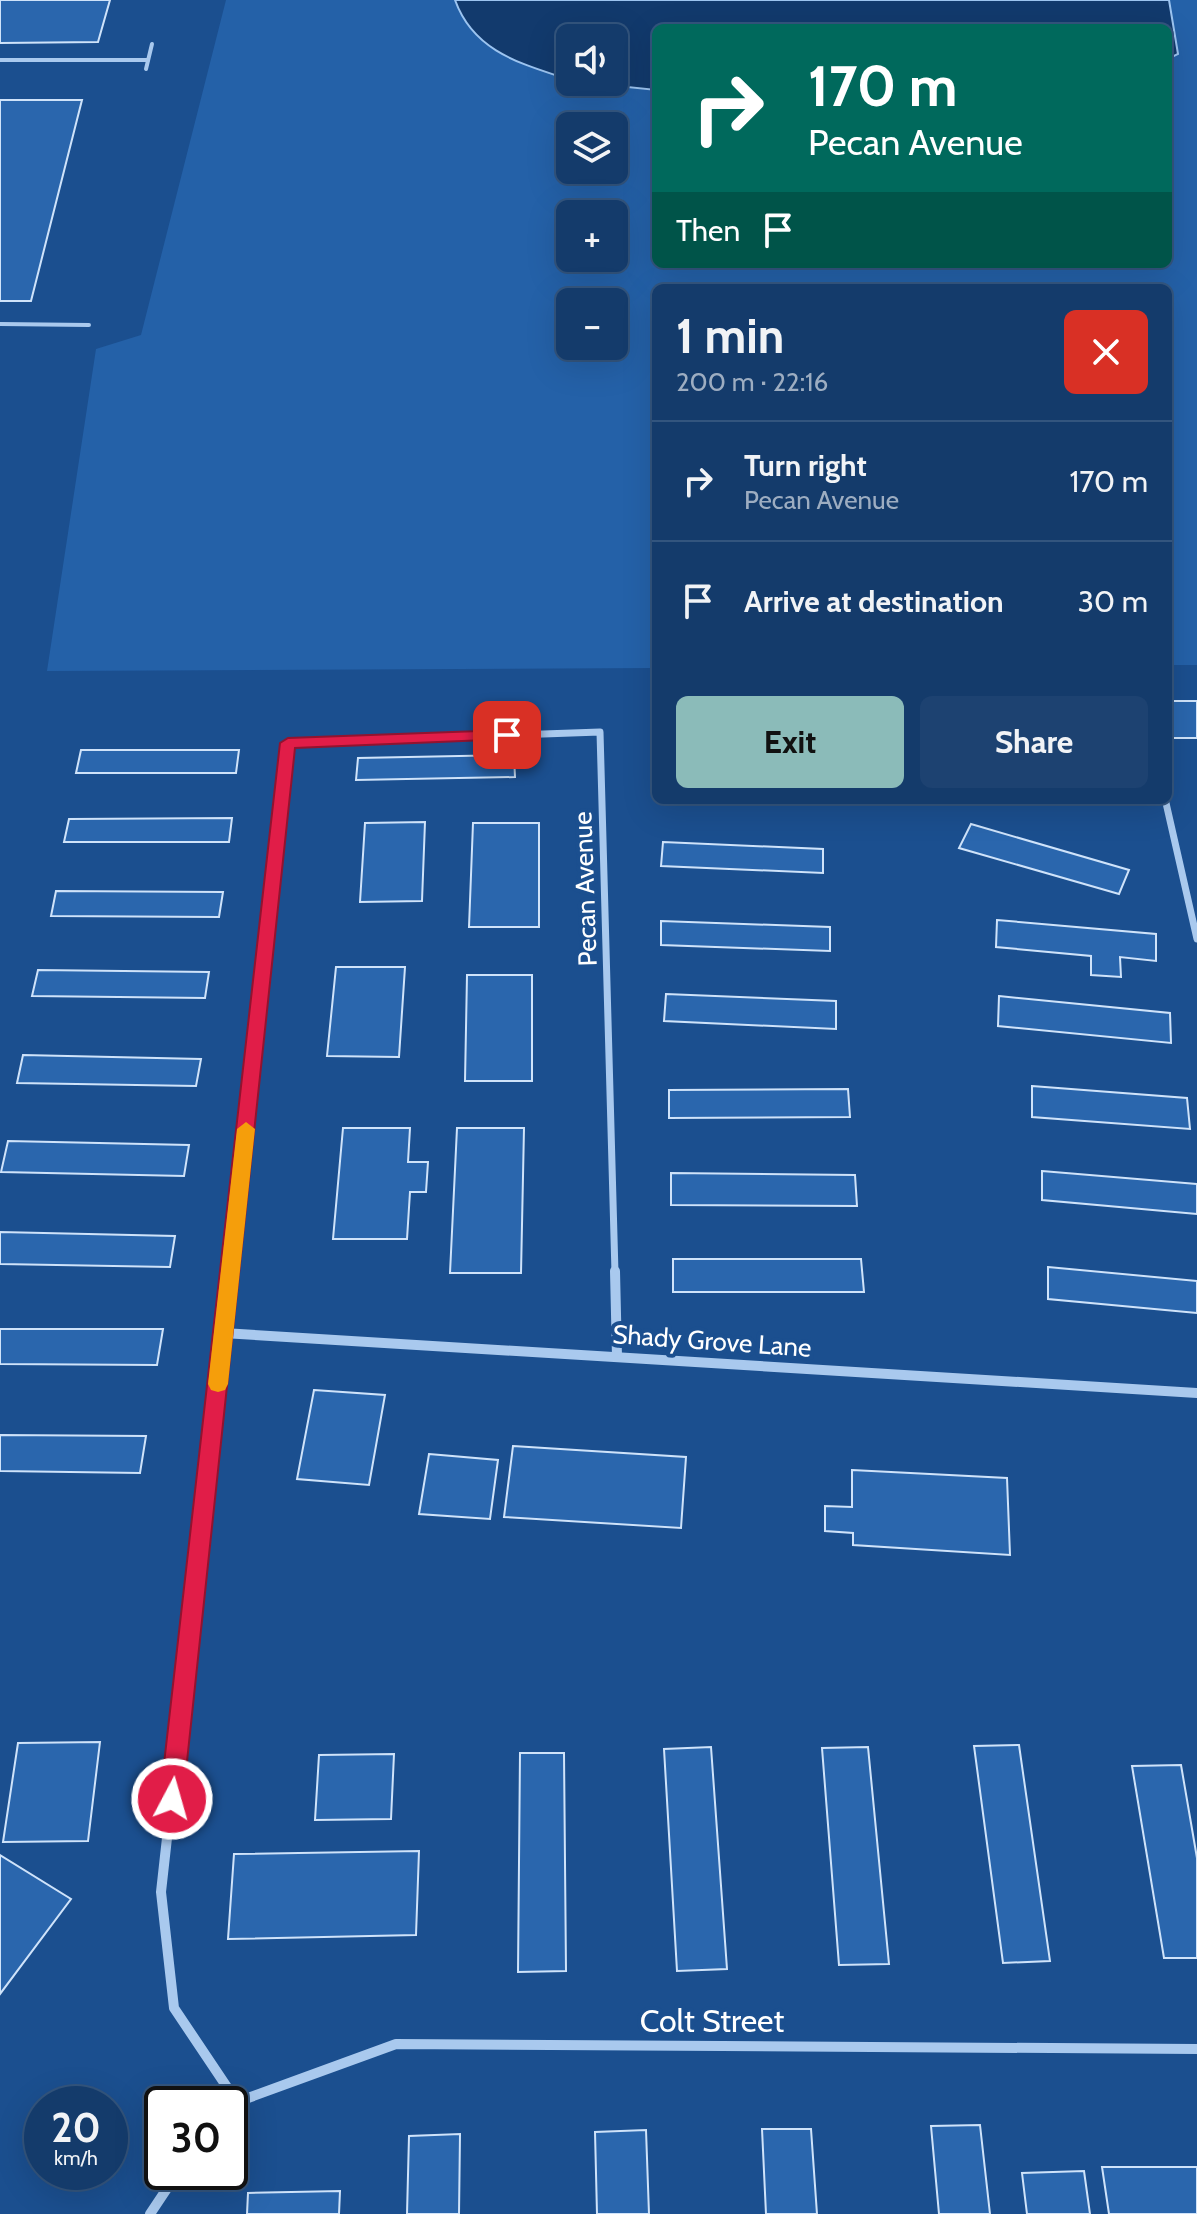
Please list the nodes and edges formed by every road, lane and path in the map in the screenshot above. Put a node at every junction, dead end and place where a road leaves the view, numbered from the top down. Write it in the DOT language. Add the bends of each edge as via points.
graph roads {
  1 [pos="152,44"];
  2 [pos="0,60"];
  3 [pos="148,60"];
  4 [pos="146,69"];
  5 [pos="0,324"];
  6 [pos="89,325"];
  7 [pos="1166,804"];
  8 [pos="1197,939"];
  9 [pos="223,1333"];
  10 [pos="617,1357"];
  11 [pos="1197,1393"];
  12 [pos="1197,2049"];
  13 [pos="221,2086"];
  14 [pos="248,2102"];
  15 [pos="166,2190"];
  16 [pos="150,2214"];
  1 -- 3 [label="lane"];
  2 -- 3 [label="lane"];
  3 -- 4 [label="lane"];
  5 -- 6 [label="lane"];
  7 -- 8 [label="street"];
  9 -- 10 [label="street, Shady Grove Lane"];
  9 -- 10 [label="street, Pecan Avenue" via="288,743 600,732"];
  9 -- 13 [label="street" via="161,1892 174,2008"];
  10 -- 11 [label="street, Shady Grove Lane"];
  12 -- 14 [label="street, Colt Street" via="396,2044"];
  15 -- 16 [label="street"];
}
